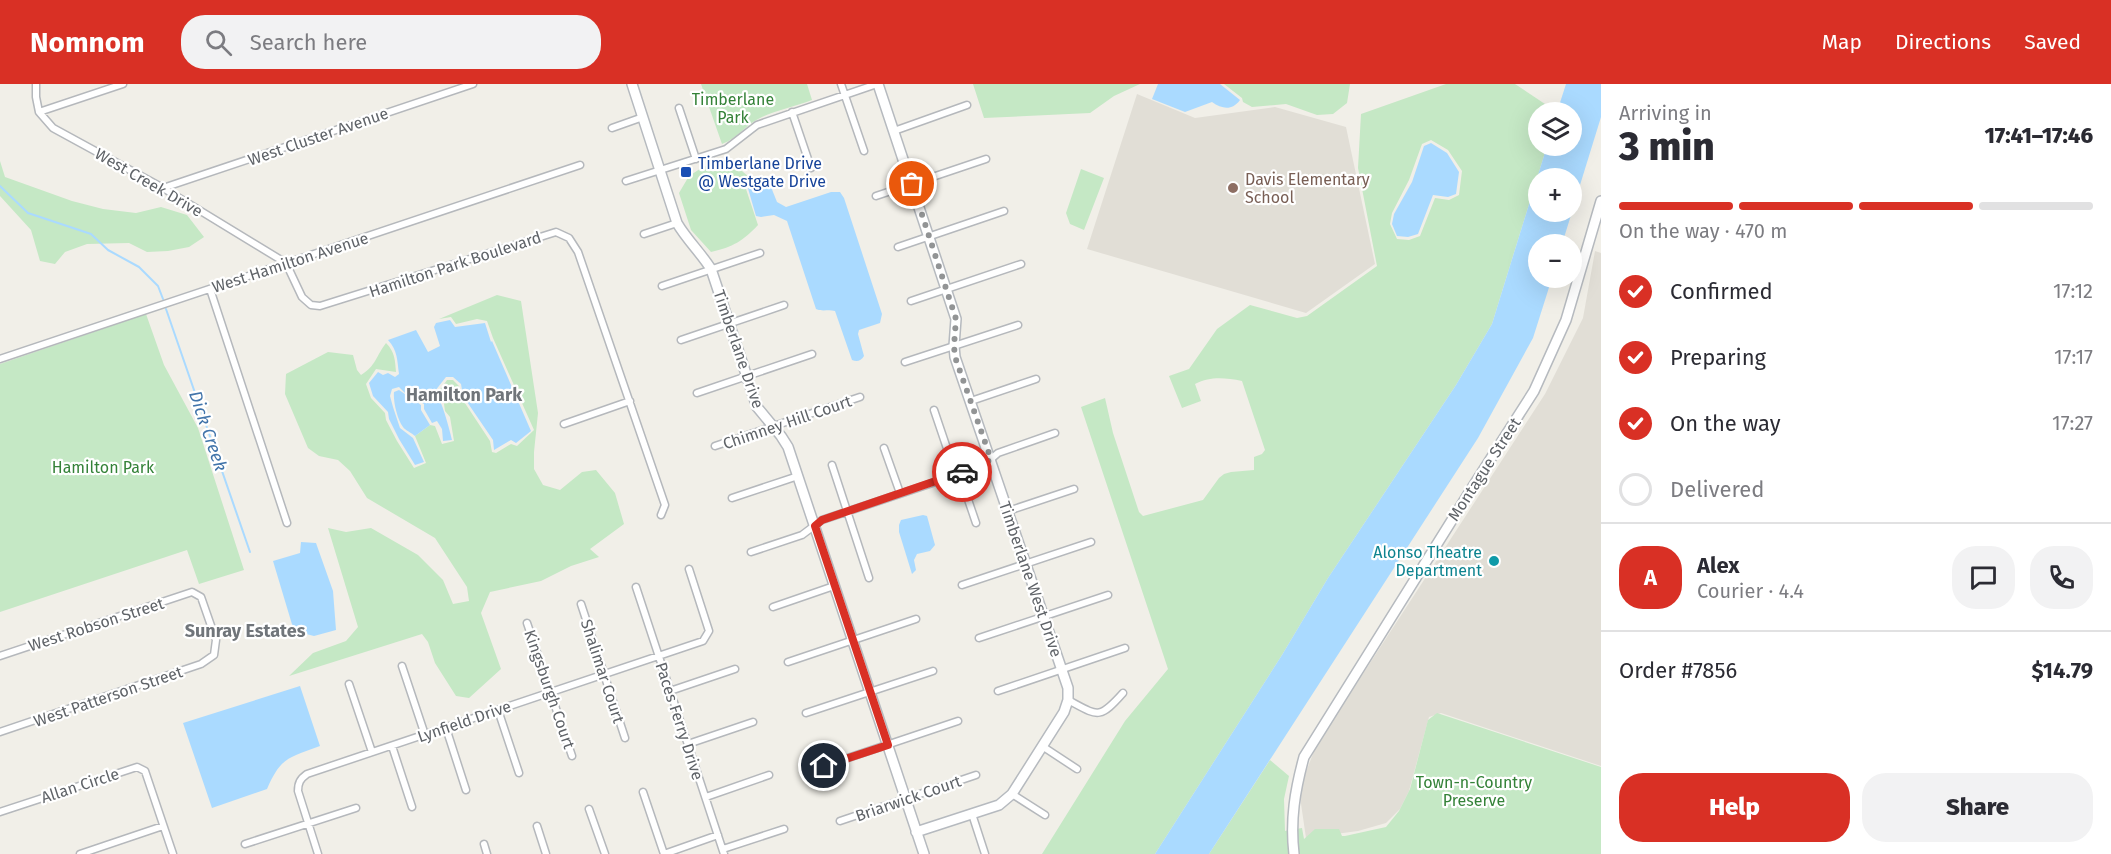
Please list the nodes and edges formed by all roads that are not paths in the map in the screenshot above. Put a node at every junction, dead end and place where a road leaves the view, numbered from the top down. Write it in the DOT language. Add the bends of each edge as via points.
graph roads {
  1 [pos="36,84"];
  2 [pos="123,84"];
  3 [pos="473,84"];
  4 [pos="632,84"];
  5 [pos="841,84"];
  6 [pos="877,84"];
  7 [pos="844,95"];
  8 [pos="967,105"];
  9 [pos="680,108"];
  10 [pos="39,112"];
  11 [pos="792,112"];
  12 [pos="643,117"];
  13 [pos="612,128"];
  14 [pos="894,131"];
  15 [pos="864,152"];
  16 [pos="696,159"];
  17 [pos="986,159"];
  18 [pos="580,165"];
  19 [pos="811,168"];
  20 [pos="660,170"];
  21 [pos="626,182"];
  22 [pos="912,184"];
  23 [pos="163,188"];
  24 [pos="876,195"];
  25 [pos="1601,201"];
  26 [pos="1004,211"];
  27 [pos="677,223"];
  28 [pos="644,234"];
  29 [pos="929,237"];
  30 [pos="898,247"];
  31 [pos="760,253"];
  32 [pos="286,263"];
  33 [pos="1021,264"];
  34 [pos="711,269"];
  35 [pos="662,286"];
  36 [pos="210,289"];
  37 [pos="946,289"];
  38 [pos="910,301"];
  39 [pos="784,305"];
  40 [pos="729,323"];
  41 [pos="1018,325"];
  42 [pos="681,340"];
  43 [pos="954,346"];
  44 [pos="812,354"];
  45 [pos="0,358"];
  46 [pos="905,362"];
  47 [pos="746,376"];
  48 [pos="1036,379"];
  49 [pos="697,393"];
  50 [pos="860,398"];
  51 [pos="630,401"];
  52 [pos="971,401"];
  53 [pos="934,410"];
  54 [pos="564,424"];
  55 [pos="772,426"];
  56 [pos="1055,433"];
  57 [pos="715,446"];
  58 [pos="884,448"];
  59 [pos="991,459"];
  60 [pos="831,465"];
  61 [pos="958,474"];
  62 [pos="798,476"];
  63 [pos="1074,489"];
  64 [pos="900,494"];
  65 [pos="732,498"];
  66 [pos="1008,511"];
  67 [pos="846,512"];
  68 [pos="661,515"];
  69 [pos="287,523"];
  70 [pos="976,524"];
  71 [pos="815,526"];
  72 [pos="1091,542"];
  73 [pos="751,552"];
  74 [pos="1026,564"];
  75 [pos="689,569"];
  76 [pos="869,578"];
  77 [pos="962,585"];
  78 [pos="834,586"];
  79 [pos="636,587"];
  80 [pos="1108,595"];
  81 [pos="581,604"];
  82 [pos="773,607"];
  83 [pos="1044,617"];
  84 [pos="916,619"];
  85 [pos="527,622"];
  86 [pos="979,638"];
  87 [pos="852,640"];
  88 [pos="1125,648"];
  89 [pos="214,655"];
  90 [pos="0,656"];
  91 [pos="659,656"];
  92 [pos="788,662"];
  93 [pos="402,666"];
  94 [pos="735,669"];
  95 [pos="1062,669"];
  96 [pos="933,671"];
  97 [pos="604,674"];
  98 [pos="349,684"];
  99 [pos="670,691"];
  100 [pos="998,691"];
  101 [pos="550,692"];
  102 [pos="870,692"];
  103 [pos="1123,693"];
  104 [pos="1068,700"];
  105 [pos="498,710"];
  106 [pos="806,713"];
  107 [pos="958,721"];
  108 [pos="753,722"];
  109 [pos="446,728"];
  110 [pos="0,732"];
  111 [pos="425,735"];
  112 [pos="625,738"];
  113 [pos="688,744"];
  114 [pos="888,745"];
  115 [pos="392,746"];
  116 [pos="1042,746"];
  117 [pos="372,752"];
  118 [pos="572,756"];
  119 [pos="824,766"];
  120 [pos="1077,769"];
  121 [pos="519,773"];
  122 [pos="769,775"];
  123 [pos="976,775"];
  124 [pos="466,790"];
  125 [pos="643,792"];
  126 [pos="1012,794"];
  127 [pos="706,797"];
  128 [pos="905,798"];
  129 [pos="412,807"];
  130 [pos="356,808"];
  131 [pos="589,808"];
  132 [pos="0,812"];
  133 [pos="972,814"];
  134 [pos="1045,815"];
  135 [pos="840,821"];
  136 [pos="308,824"];
  137 [pos="163,826"];
  138 [pos="537,826"];
  139 [pos="784,829"];
  140 [pos="916,832"];
  141 [pos="718,835"];
  142 [pos="244,844"];
  143 [pos="484,844"];
  144 [pos="724,851"];
  145 [pos="921,853"];
  146 [pos="80,854"];
  147 [pos="173,854"];
  148 [pos="318,854"];
  149 [pos="487,854"];
  150 [pos="546,854"];
  151 [pos="604,854"];
  152 [pos="664,854"];
  153 [pos="985,854"];
  154 [pos="1294,854"];
  1 -- 10 [label="street"];
  2 -- 10 [label="street"];
  3 -- 23 [label="street, West Cluster Avenue"];
  4 -- 12 [label="street, Timberlane Drive"];
  5 -- 7 [label="street"];
  6 -- 7 [label="street"];
  6 -- 14 [label="street, Timberlane West Drive"];
  7 -- 11 [label="street"];
  7 -- 15 [label="street"];
  8 -- 14 [label="street"];
  9 -- 16 [label="street"];
  10 -- 23 [label="street, West Creek Drive" via="53,128"];
  11 -- 16 [label="street" via="757,125 726,149"];
  11 -- 19 [label="street"];
  12 -- 13 [label="street"];
  12 -- 20 [label="street, Timberlane Drive"];
  14 -- 22 [label="street, Timberlane West Drive"];
  16 -- 20 [label="street"];
  17 -- 22 [label="street"];
  18 -- 32 [label="street, West Hamilton Avenue"];
  20 -- 21 [label="street"];
  20 -- 27 [label="street, Timberlane Drive"];
  22 -- 24 [label="street"];
  22 -- 29 [label="street, Timberlane West Drive"];
  23 -- 32 [label="street, West Creek Drive"];
  25 -- 154 [label="street, Montague Street" via="1566,320 1534,391 1304,757 1292,817"];
  26 -- 29 [label="street"];
  27 -- 28 [label="street"];
  27 -- 34 [label="street, Timberlane Drive"];
  29 -- 30 [label="street"];
  29 -- 37 [label="street, Timberlane West Drive"];
  31 -- 34 [label="street"];
  32 -- 36 [label="street, West Hamilton Avenue"];
  32 -- 51 [label="street, Hamilton Park Boulevard" via="302,297 311,305 320,306 556,232 570,238 578,252"];
  33 -- 37 [label="street"];
  34 -- 35 [label="street"];
  34 -- 40 [label="street, Timberlane Drive"];
  36 -- 45 [label="street, West Hamilton Avenue"];
  36 -- 69 [label="street"];
  37 -- 38 [label="street"];
  37 -- 43 [label="street, Timberlane West Drive" via="956,319"];
  39 -- 40 [label="street"];
  40 -- 42 [label="street"];
  40 -- 47 [label="street, Timberlane Drive"];
  41 -- 43 [label="street"];
  43 -- 46 [label="street"];
  43 -- 52 [label="street, Timberlane West Drive"];
  44 -- 47 [label="street"];
  47 -- 49 [label="street"];
  47 -- 55 [label="street, Timberlane Drive" via="757,407"];
  48 -- 52 [label="street"];
  50 -- 55 [label="street, Chimney Hill Court"];
  51 -- 54 [label="street"];
  51 -- 68 [label="street, Hamilton Park Boulevard" via="665,505"];
  52 -- 59 [label="street, Timberlane West Drive"];
  53 -- 61 [label="street"];
  55 -- 57 [label="street, Chimney Hill Court"];
  55 -- 62 [label="street, Timberlane Drive" via="788,447"];
  56 -- 59 [label="street"];
  58 -- 64 [label="street"];
  59 -- 61 [label="street"];
  59 -- 66 [label="street, Timberlane West Drive"];
  60 -- 67 [label="street"];
  61 -- 64 [label="street"];
  61 -- 70 [label="street"];
  62 -- 65 [label="street"];
  62 -- 71 [label="street, Timberlane Drive"];
  63 -- 66 [label="street"];
  64 -- 67 [label="street"];
  66 -- 74 [label="street, Timberlane West Drive"];
  67 -- 71 [label="street"];
  67 -- 76 [label="street"];
  71 -- 73 [label="street" via="802,535"];
  71 -- 78 [label="street, Timberlane Drive"];
  72 -- 74 [label="street"];
  74 -- 77 [label="street"];
  74 -- 83 [label="street, Timberlane West Drive"];
  75 -- 91 [label="street, Lynfield Drive" via="709,631 703,641"];
  78 -- 82 [label="street"];
  78 -- 87 [label="street, Timberlane Drive"];
  79 -- 91 [label="street, Paces Ferry Drive"];
  80 -- 83 [label="street"];
  81 -- 97 [label="street, Shalimar Court"];
  83 -- 86 [label="street"];
  83 -- 95 [label="street, Timberlane West Drive"];
  84 -- 87 [label="street"];
  85 -- 101 [label="street, Kingsburgh Court"];
  87 -- 92 [label="street"];
  87 -- 102 [label="street, Timberlane Drive"];
  88 -- 95 [label="street"];
  89 -- 90 [label="street, West Robson Street" via="216,640 201,597 192,592"];
  89 -- 110 [label="street, West Patterson Street" via="201,664"];
  91 -- 97 [label="street, Lynfield Drive"];
  91 -- 99 [label="street, Paces Ferry Drive"];
  93 -- 111 [label="street"];
  94 -- 99 [label="street"];
  95 -- 100 [label="street"];
  95 -- 104 [label="street, Timberlane West Drive"];
  96 -- 102 [label="street"];
  97 -- 101 [label="street, Lynfield Drive"];
  97 -- 112 [label="street, Shalimar Court"];
  98 -- 117 [label="street"];
  99 -- 113 [label="street, Paces Ferry Drive"];
  101 -- 105 [label="street, Lynfield Drive"];
  101 -- 118 [label="street, Kingsburgh Court"];
  102 -- 106 [label="street"];
  102 -- 114 [label="street, Timberlane Drive"];
  103 -- 104 [label="street" via="1101,714"];
  104 -- 116 [label="street"];
  105 -- 109 [label="street, Lynfield Drive"];
  105 -- 121 [label="street"];
  107 -- 114 [label="street"];
  108 -- 113 [label="street"];
  109 -- 111 [label="street, Lynfield Drive"];
  109 -- 124 [label="street"];
  111 -- 115 [label="street, Lynfield Drive"];
  113 -- 127 [label="street, Paces Ferry Drive"];
  114 -- 119 [label="street"];
  114 -- 128 [label="street, Timberlane Drive"];
  115 -- 117 [label="street, Lynfield Drive"];
  115 -- 129 [label="street"];
  116 -- 120 [label="street"];
  116 -- 126 [label="street"];
  117 -- 136 [label="street, Lynfield Drive" via="302,778 298,791"];
  122 -- 127 [label="street"];
  123 -- 128 [label="street, Briarwick Court"];
  125 -- 152 [label="street"];
  126 -- 133 [label="street" via="999,805"];
  126 -- 134 [label="street"];
  127 -- 141 [label="street, Paces Ferry Drive"];
  128 -- 135 [label="street, Briarwick Court"];
  128 -- 140 [label="street, Timberlane Drive"];
  130 -- 136 [label="street"];
  131 -- 151 [label="street"];
  132 -- 137 [label="street, Allan Circle" via="136,767 145,771"];
  133 -- 140 [label="street"];
  133 -- 153 [label="street"];
  136 -- 142 [label="street"];
  136 -- 148 [label="street, Lynfield Drive"];
  137 -- 146 [label="street"];
  137 -- 147 [label="street, Allan Circle"];
  138 -- 150 [label="street"];
  139 -- 144 [label="street"];
  140 -- 145 [label="street, Timberlane Drive"];
  141 -- 144 [label="street, Paces Ferry Drive"];
  141 -- 152 [label="street"];
  143 -- 149 [label="street"];
}
